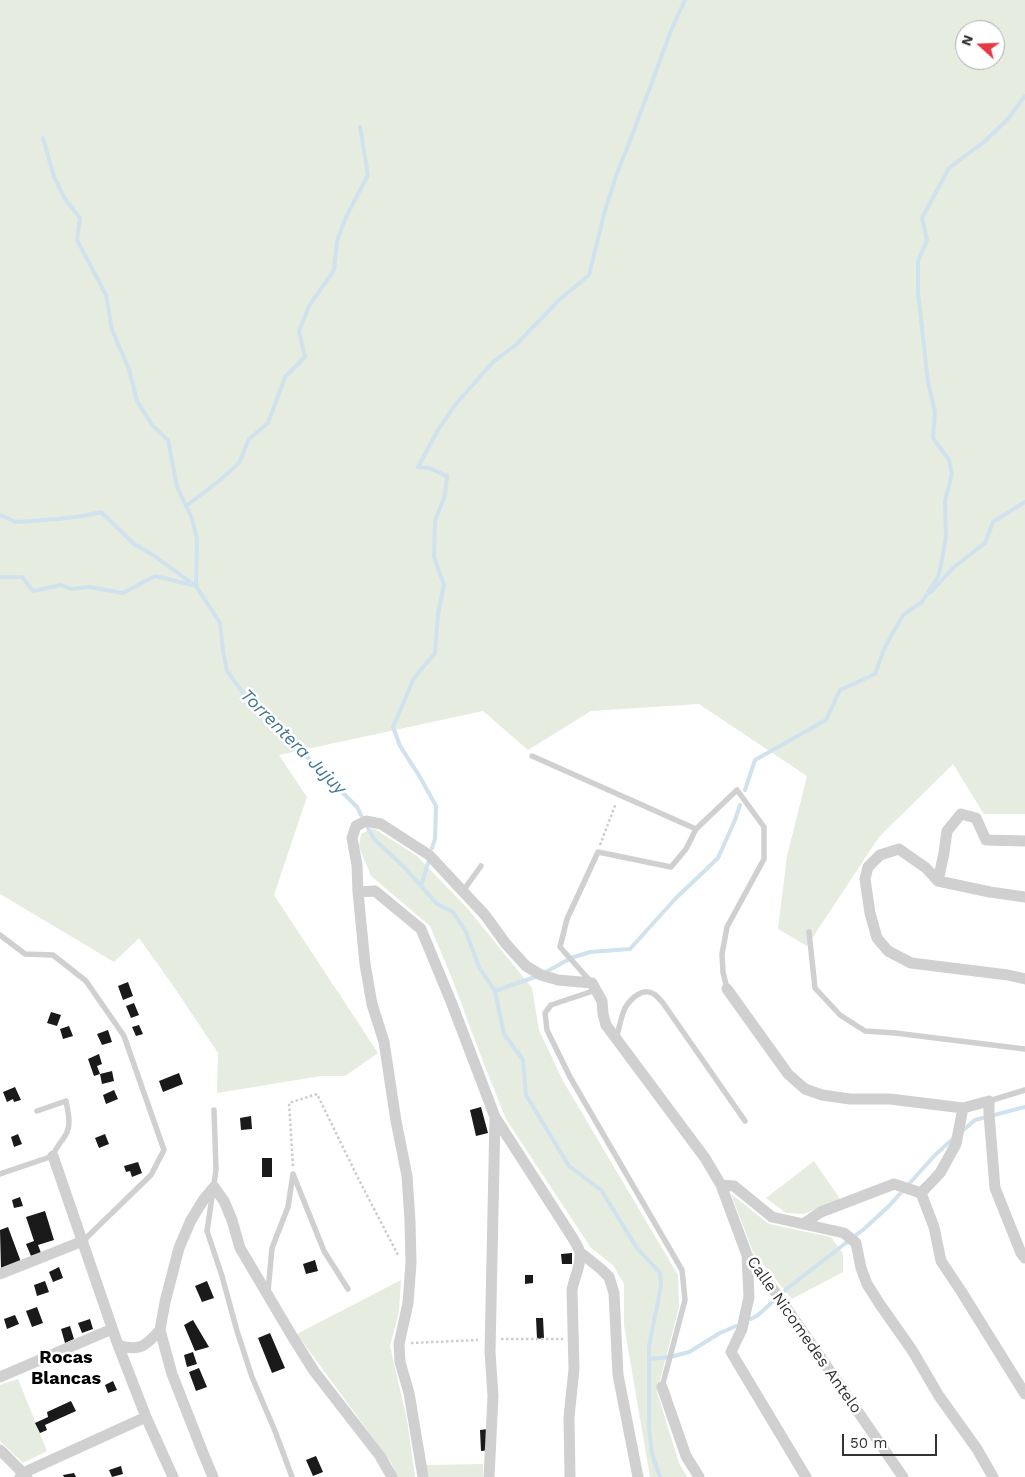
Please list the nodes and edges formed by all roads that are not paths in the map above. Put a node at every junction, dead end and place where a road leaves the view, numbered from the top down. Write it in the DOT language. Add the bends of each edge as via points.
graph roads {
  1 [pos="532,756"];
  2 [pos="696,829"];
  3 [pos="1025,841"];
  4 [pos="481,866"];
  5 [pos="938,880"];
  6 [pos="463,891"];
  7 [pos="358,892"];
  8 [pos="1025,897"];
  9 [pos="809,932"];
  10 [pos="0,935"];
  11 [pos="1025,979"];
  12 [pos="594,986"];
  13 [pos="727,989"];
  14 [pos="616,1039"];
  15 [pos="1025,1049"];
  16 [pos="1025,1090"];
  17 [pos="990,1101"];
  18 [pos="963,1108"];
  19 [pos="37,1110"];
  20 [pos="214,1110"];
  21 [pos="495,1117"];
  22 [pos="745,1120"];
  23 [pos="52,1156"];
  24 [pos="0,1174"];
  25 [pos="721,1185"];
  26 [pos="214,1187"];
  27 [pos="920,1193"];
  28 [pos="803,1224"];
  29 [pos="83,1241"];
  30 [pos="580,1253"];
  31 [pos="747,1256"];
  32 [pos="1025,1258"];
  33 [pos="0,1274"];
  34 [pos="348,1290"];
  35 [pos="267,1294"];
  36 [pos="112,1329"];
  37 [pos="160,1330"];
  38 [pos="118,1345"];
  39 [pos="0,1377"];
  40 [pos="662,1387"];
  41 [pos="1025,1394"];
  42 [pos="146,1417"];
  43 [pos="0,1450"];
  44 [pos="23,1476"];
  45 [pos="173,1477"];
  46 [pos="214,1477"];
  47 [pos="292,1477"];
  48 [pos="392,1477"];
  49 [pos="423,1477"];
  50 [pos="489,1477"];
  51 [pos="570,1477"];
  52 [pos="638,1477"];
  53 [pos="699,1477"];
  54 [pos="806,1477"];
  55 [pos="903,1477"];
  56 [pos="993,1477"];
  1 -- 2 [label="lane"];
  2 -- 12 [label="lane" via="686,849 671,867 598,852 567,919 560,947"];
  2 -- 13 [label="lane" via="737,790 764,827 764,859 728,927 722,954"];
  3 -- 5 [label="street" via="986,840 976,818 961,814 947,831"];
  4 -- 6 [label="lane"];
  5 -- 8 [label="street"];
  5 -- 11 [label="street" via="899,849 880,855 868,867 865,879 876,938 888,951 911,964"];
  6 -- 7 [label="street" via="429,854 381,824 366,821 356,826 352,838"];
  6 -- 12 [label="street" via="526,966 558,980"];
  7 -- 21 [label="street" via="376,891 422,929"];
  7 -- 49 [label="street" via="365,964 372,1004 384,1042 407,1176 410,1276 399,1344"];
  9 -- 15 [label="lane" via="815,988 840,1015 865,1031"];
  10 -- 29 [label="lane" via="25,954 53,955 86,981 124,1036 164,1150 151,1175"];
  12 -- 14 [label="street, Calle Nicomedes Antelo" via="602,1001 606,1025"];
  12 -- 40 [label="lane" via="551,1005 545,1013 547,1030 570,1077 682,1270 685,1300"];
  13 -- 18 [label="street" via="788,1074 805,1089 850,1099 890,1099"];
  14 -- 22 [label="lane" via="625,1009 632,998 640,993 655,995"];
  14 -- 25 [label="street, Calle Nicomedes Antelo"];
  16 -- 17 [label="lane"];
  17 -- 18 [label="street"];
  17 -- 32 [label="street" via="995,1188"];
  18 -- 27 [label="street" via="956,1144 940,1173"];
  19 -- 23 [label="lane" via="66,1101 70,1126"];
  20 -- 26 [label="lane"];
  21 -- 30 [label="street"];
  21 -- 50 [label="street" via="490,1352 493,1396"];
  23 -- 24 [label="lane"];
  23 -- 29 [label="street"];
  25 -- 28 [label="street" via="734,1186 772,1217"];
  25 -- 31 [label="street, Calle Nicomedes Antelo"];
  26 -- 35 [label="street" via="224,1201 240,1248"];
  26 -- 37 [label="street" via="191,1220 179,1248"];
  26 -- 47 [label="lane" via="207,1231 252,1377"];
  27 -- 28 [label="street" via="894,1184 821,1212"];
  27 -- 41 [label="street" via="934,1227 941,1261"];
  28 -- 56 [label="street" via="844,1233 856,1243 867,1284"];
  29 -- 33 [label="street"];
  29 -- 36 [label="street"];
  30 -- 51 [label="street" via="572,1290 574,1368 569,1417"];
  30 -- 52 [label="street" via="608,1277 614,1293 618,1375"];
  31 -- 54 [label="street" via="749,1297 742,1329 731,1352"];
  31 -- 55 [label="street, Calle Nicomedes Antelo"];
  34 -- 35 [label="lane" via="324,1251 294,1174 288,1206 272,1248"];
  35 -- 48 [label="street" via="314,1371 380,1456"];
  36 -- 38 [label="street"];
  36 -- 39 [label="street"];
  37 -- 38 [label="street" via="150,1342 139,1348"];
  37 -- 46 [label="street" via="172,1374"];
  38 -- 42 [label="street"];
  40 -- 53 [label="street" via="686,1456"];
  42 -- 44 [label="street"];
  42 -- 45 [label="street"];
  43 -- 44 [label="street"];
}
